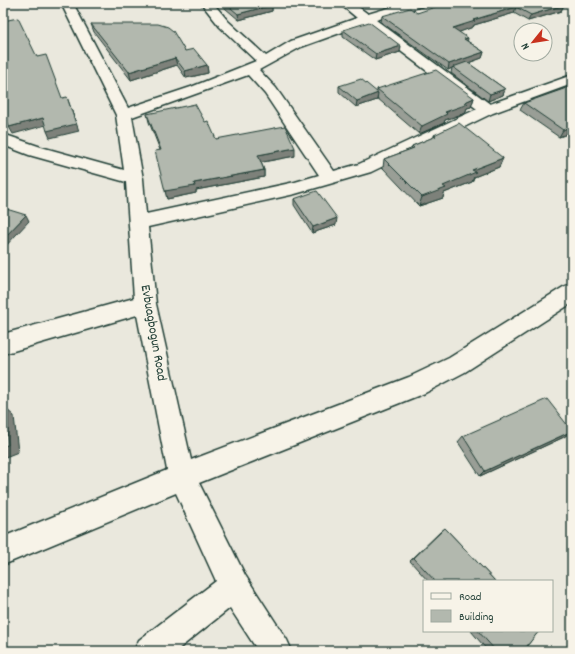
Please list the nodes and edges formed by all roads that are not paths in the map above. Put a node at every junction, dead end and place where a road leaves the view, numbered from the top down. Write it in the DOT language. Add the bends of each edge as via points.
graph roads {
  1 [pos="67,3"];
  2 [pos="207,3"];
  3 [pos="345,3"];
  4 [pos="418,3"];
  5 [pos="366,19"];
  6 [pos="265,62"];
  7 [pos="250,69"];
  8 [pos="572,79"];
  9 [pos="488,110"];
  10 [pos="124,115"];
  11 [pos="3,139"];
  12 [pos="330,178"];
  13 [pos="134,179"];
  14 [pos="138,222"];
  15 [pos="572,292"];
  16 [pos="145,304"];
  17 [pos="3,344"];
  18 [pos="182,477"];
  19 [pos="3,551"];
  20 [pos="234,586"];
  21 [pos="150,651"];
  22 [pos="276,651"];
  1 -- 10 [label="street, Evbuagbogun Road"];
  2 -- 6 [label="street" via="224,24"];
  3 -- 5 [label="street"];
  4 -- 5 [label="street"];
  5 -- 6 [label="street" via="296,44"];
  5 -- 9 [label="street"];
  6 -- 7 [label="street"];
  7 -- 10 [label="street"];
  7 -- 12 [label="street" via="272,91"];
  8 -- 9 [label="street"];
  9 -- 12 [label="street" via="366,168"];
  10 -- 13 [label="street, Evbuagbogun Road"];
  11 -- 13 [label="street" via="35,151"];
  12 -- 14 [label="street" via="296,188"];
  13 -- 14 [label="street, Evbuagbogun Road"];
  14 -- 16 [label="street, Evbuagbogun Road"];
  15 -- 18 [label="street" via="457,365 417,385"];
  16 -- 17 [label="street"];
  16 -- 18 [label="street, Evbuagbogun Road"];
  18 -- 19 [label="street"];
  18 -- 20 [label="street, Evbuagbogun Road"];
  20 -- 21 [label="street"];
  20 -- 22 [label="street, Evbuagbogun Road"];
}
